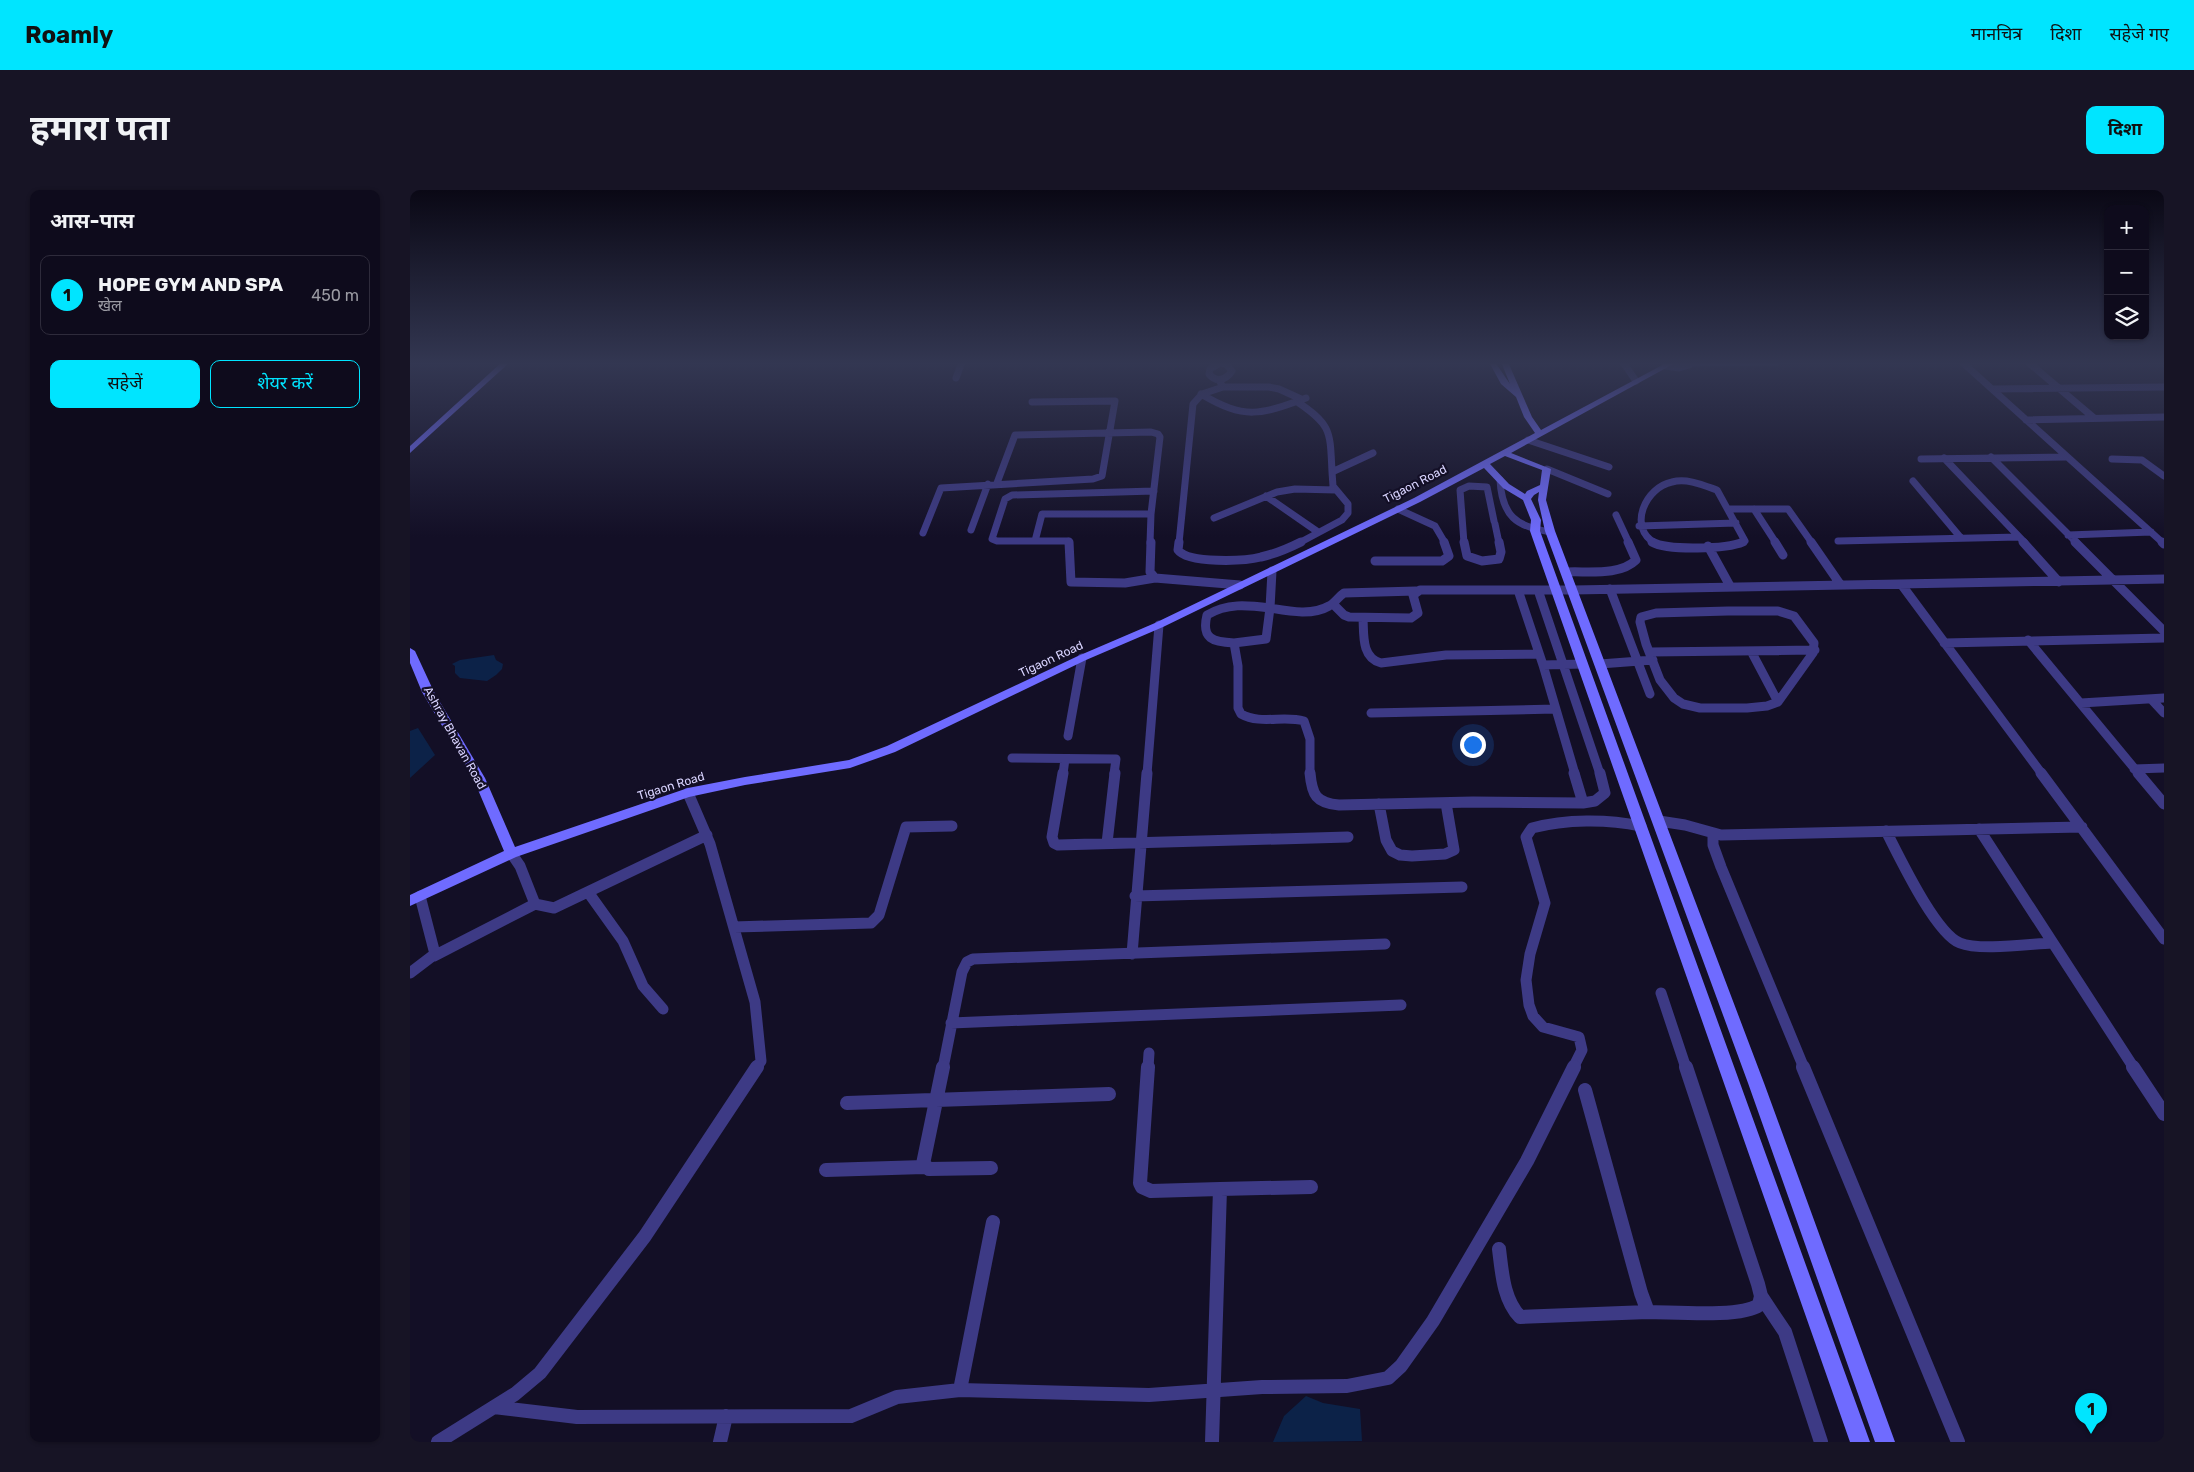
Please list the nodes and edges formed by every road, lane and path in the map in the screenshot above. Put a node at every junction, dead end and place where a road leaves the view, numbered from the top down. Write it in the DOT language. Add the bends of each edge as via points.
graph roads {
  1 [pos="433,420"];
  2 [pos="442,420"];
  3 [pos="1111,420"];
  4 [pos="1191,420"];
  5 [pos="1324,420"];
  6 [pos="1530,420"];
  7 [pos="1565,420"];
  8 [pos="2026,420"];
  9 [pos="1108,433"];
  10 [pos="1540,434"];
  11 [pos="1528,440"];
  12 [pos="410,442"];
  13 [pos="410,450"];
  14 [pos="1373,453"];
  15 [pos="1506,453"];
  16 [pos="1991,457"];
  17 [pos="2066,457"];
  18 [pos="1944,458"];
  19 [pos="1921,459"];
  20 [pos="2112,460"];
  21 [pos="1485,464"];
  22 [pos="1609,467"];
  23 [pos="1547,470"];
  24 [pos="1332,472"];
  25 [pos="2164,476"];
  26 [pos="1500,480"];
  27 [pos="1913,482"];
  28 [pos="997,483"];
  29 [pos="988,484"];
  30 [pos="1544,487"];
  31 [pos="1336,490"];
  32 [pos="1154,491"];
  33 [pos="1608,494"];
  34 [pos="1266,496"];
  35 [pos="1527,499"];
  36 [pos="1398,509"];
  37 [pos="1729,509"];
  38 [pos="1754,509"];
  39 [pos="1151,514"];
  40 [pos="1616,515"];
  41 [pos="1214,518"];
  42 [pos="1502,522"];
  43 [pos="1736,523"];
  44 [pos="1639,526"];
  45 [pos="971,530"];
  46 [pos="1535,531"];
  47 [pos="1318,532"];
  48 [pos="1551,532"];
  49 [pos="2151,532"];
  50 [pos="923,533"];
  51 [pos="2019,536"];
  52 [pos="2068,536"];
  53 [pos="1961,538"];
  54 [pos="1034,541"];
  55 [pos="1838,541"];
  56 [pos="2164,544"];
  57 [pos="1708,546"];
  58 [pos="1783,555"];
  59 [pos="1374,561"];
  60 [pos="1272,571"];
  61 [pos="1567,572"];
  62 [pos="1155,578"];
  63 [pos="2164,579"];
  64 [pos="2112,580"];
  65 [pos="2058,582"];
  66 [pos="1840,584"];
  67 [pos="1901,584"];
  68 [pos="1240,585"];
  69 [pos="1730,586"];
  70 [pos="1610,588"];
  71 [pos="1518,590"];
  72 [pos="1538,590"];
  73 [pos="1556,590"];
  74 [pos="1573,590"];
  75 [pos="1416,591"];
  76 [pos="1333,604"];
  77 [pos="1270,608"];
  78 [pos="1363,618"];
  79 [pos="1159,625"];
  80 [pos="2164,631"];
  81 [pos="2164,638"];
  82 [pos="2028,640"];
  83 [pos="1234,643"];
  84 [pos="1944,643"];
  85 [pos="1815,650"];
  86 [pos="410,651"];
  87 [pos="1751,651"];
  88 [pos="1539,654"];
  89 [pos="1651,656"];
  90 [pos="1082,658"];
  91 [pos="1636,662"];
  92 [pos="1583,664"];
  93 [pos="1600,664"];
  94 [pos="1542,665"];
  95 [pos="1562,665"];
  96 [pos="1650,694"];
  97 [pos="2164,698"];
  98 [pos="2151,699"];
  99 [pos="1778,702"];
  100 [pos="2081,703"];
  101 [pos="1555,709"];
  102 [pos="1371,713"];
  103 [pos="2164,713"];
  104 [pos="1068,736"];
  105 [pos="1012,758"];
  106 [pos="1065,759"];
  107 [pos="2164,768"];
  108 [pos="2134,769"];
  109 [pos="688,793"];
  110 [pos="1446,803"];
  111 [pos="1583,803"];
  112 [pos="1379,804"];
  113 [pos="2164,804"];
  114 [pos="1659,821"];
  115 [pos="952,826"];
  116 [pos="1641,826"];
  117 [pos="2082,827"];
  118 [pos="1979,829"];
  119 [pos="1886,831"];
  120 [pos="1713,834"];
  121 [pos="707,835"];
  122 [pos="1348,838"];
  123 [pos="1140,841"];
  124 [pos="1107,843"];
  125 [pos="511,853"];
  126 [pos="1462,887"];
  127 [pos="588,892"];
  128 [pos="1135,896"];
  129 [pos="415,899"];
  130 [pos="535,904"];
  131 [pos="734,927"];
  132 [pos="2164,939"];
  133 [pos="2052,943"];
  134 [pos="1385,944"];
  135 [pos="1132,954"];
  136 [pos="434,956"];
  137 [pos="410,973"];
  138 [pos="1661,993"];
  139 [pos="1401,1005"];
  140 [pos="663,1009"];
  141 [pos="951,1023"];
  142 [pos="1149,1054"];
  143 [pos="1585,1090"];
  144 [pos="1110,1094"];
  145 [pos="936,1100"];
  146 [pos="847,1103"];
  147 [pos="2164,1114"];
  148 [pos="924,1167"];
  149 [pos="991,1168"];
  150 [pos="826,1170"];
  151 [pos="1310,1187"];
  152 [pos="1220,1189"];
  153 [pos="993,1222"];
  154 [pos="1499,1250"];
  155 [pos="1761,1296"];
  156 [pos="1648,1312"];
  157 [pos="960,1390"];
  158 [pos="1214,1391"];
  159 [pos="494,1407"];
  160 [pos="726,1416"];
  161 [pos="438,1442"];
  162 [pos="720,1442"];
  163 [pos="1212,1442"];
  164 [pos="1821,1442"];
  165 [pos="1860,1442"];
  166 [pos="1885,1442"];
  167 [pos="1958,1442"];
  1 -- 12 [label="street"];
  2 -- 13 [label="street"];
  3 -- 9 [label="street"];
  4 -- 47 [label="street" via="1179,553 1200,559 1263,557"];
  5 -- 24 [label="street" via="1330,435"];
  6 -- 10 [label="street"];
  7 -- 10 [label="street, Tigaon Road"];
  8 -- 17 [label="street"];
  9 -- 28 [label="street" via="1014,435"];
  9 -- 28 [label="street" via="1102,476"];
  9 -- 32 [label="street" via="1158,434"];
  10 -- 11 [label="street, Tigaon Road"];
  11 -- 15 [label="street, Tigaon Road"];
  11 -- 22 [label="street"];
  14 -- 24 [label="street"];
  15 -- 21 [label="street, Tigaon Road"];
  15 -- 23 [label="street"];
  16 -- 17 [label="street"];
  16 -- 18 [label="street"];
  16 -- 52 [label="street"];
  17 -- 49 [label="street"];
  18 -- 19 [label="street"];
  18 -- 51 [label="street"];
  20 -- 25 [label="street" via="2142,460"];
  21 -- 26 [label="street"];
  21 -- 36 [label="street, Tigaon Road"];
  23 -- 30 [label="street"];
  23 -- 33 [label="street"];
  24 -- 31 [label="street"];
  26 -- 35 [label="street"];
  26 -- 42 [label="street" via="1506,512"];
  27 -- 53 [label="street"];
  28 -- 29 [label="street"];
  29 -- 45 [label="street"];
  29 -- 50 [label="street" via="941,488"];
  30 -- 35 [label="street" via="1530,493"];
  30 -- 48 [label="street" via="1542,500"];
  31 -- 34 [label="street" via="1295,489"];
  31 -- 47 [label="street" via="1348,504 1348,514"];
  32 -- 39 [label="street"];
  32 -- 54 [label="street" via="1008,497 992,539"];
  34 -- 41 [label="street"];
  34 -- 47 [label="street"];
  35 -- 46 [label="street" via="1536,520"];
  36 -- 59 [label="street" via="1434,524 1443,536 1449,556 1442,560"];
  36 -- 60 [label="street, Tigaon Road"];
  37 -- 38 [label="street"];
  37 -- 43 [label="street"];
  37 -- 44 [label="street" via="1717,490 1674,480 1663,485 1646,504 1639,516"];
  38 -- 58 [label="street"];
  38 -- 66 [label="street" via="1788,509"];
  39 -- 54 [label="street" via="1042,514"];
  39 -- 62 [label="street" via="1150,572"];
  40 -- 61 [label="street" via="1636,560 1634,564 1616,570"];
  42 -- 42 [label="street" via="1499,559 1470,559 1462,532 1460,490 1464,486 1487,487"];
  42 -- 46 [label="street"];
  43 -- 44 [label="street"];
  43 -- 57 [label="street" via="1745,541 1735,545"];
  44 -- 57 [label="street" via="1651,541 1664,546"];
  46 -- 48 [label="street"];
  46 -- 73 [label="street"];
  48 -- 61 [label="street"];
  49 -- 52 [label="street"];
  49 -- 56 [label="street"];
  51 -- 53 [label="street"];
  51 -- 65 [label="street"];
  52 -- 64 [label="street"];
  53 -- 55 [label="street"];
  54 -- 62 [label="street" via="1070,542 1072,582 1125,583"];
  57 -- 69 [label="street"];
  60 -- 68 [label="street, Tigaon Road"];
  60 -- 77 [label="street"];
  61 -- 74 [label="street"];
  62 -- 68 [label="street"];
  63 -- 64 [label="street"];
  64 -- 65 [label="street"];
  64 -- 80 [label="street"];
  65 -- 67 [label="street"];
  66 -- 67 [label="street"];
  66 -- 69 [label="street"];
  67 -- 84 [label="street"];
  68 -- 79 [label="street, Tigaon Road"];
  69 -- 70 [label="street"];
  70 -- 74 [label="street"];
  70 -- 91 [label="street"];
  71 -- 72 [label="street"];
  71 -- 75 [label="street"];
  71 -- 88 [label="street"];
  72 -- 73 [label="street"];
  72 -- 95 [label="street"];
  73 -- 74 [label="street"];
  73 -- 92 [label="street"];
  74 -- 93 [label="street"];
  75 -- 76 [label="street" via="1344,593"];
  75 -- 78 [label="street" via="1413,599 1418,613 1415,617"];
  76 -- 77 [label="street" via="1321,610"];
  76 -- 78 [label="street" via="1344,615"];
  77 -- 83 [label="street" via="1266,640"];
  77 -- 83 [label="street" via="1230,605 1207,615 1208,636 1213,641"];
  78 -- 88 [label="street" via="1366,648 1370,659 1375,662 1437,656"];
  79 -- 90 [label="street, Tigaon Road"];
  79 -- 123 [label="street"];
  81 -- 82 [label="street"];
  82 -- 84 [label="street"];
  82 -- 100 [label="street"];
  83 -- 112 [label="street" via="1240,714 1253,719 1281,718 1304,722 1308,726 1313,788 1320,801 1339,805"];
  84 -- 117 [label="street"];
  85 -- 87 [label="street"];
  85 -- 89 [label="street" via="1802,624 1789,613 1656,613 1642,617 1640,622"];
  85 -- 99 [label="street"];
  86 -- 125 [label="street, Ashray Bhavan Road" via="428,692 479,778"];
  87 -- 89 [label="street"];
  87 -- 99 [label="street"];
  88 -- 94 [label="street"];
  89 -- 91 [label="street"];
  89 -- 99 [label="street" via="1665,689 1683,704 1704,708 1749,708"];
  90 -- 104 [label="street"];
  90 -- 109 [label="street, Tigaon Road" via="892,749 850,764"];
  91 -- 93 [label="street"];
  91 -- 96 [label="street"];
  92 -- 95 [label="street"];
  92 -- 116 [label="street"];
  93 -- 114 [label="street"];
  94 -- 95 [label="street"];
  94 -- 101 [label="street"];
  95 -- 111 [label="street" via="1605,793"];
  97 -- 98 [label="street"];
  98 -- 100 [label="street"];
  98 -- 103 [label="street"];
  100 -- 108 [label="street"];
  101 -- 102 [label="street"];
  101 -- 111 [label="street"];
  105 -- 106 [label="street"];
  106 -- 124 [label="street" via="1116,759"];
  106 -- 124 [label="street" via="1052,840 1058,844"];
  107 -- 108 [label="street"];
  108 -- 113 [label="street"];
  109 -- 121 [label="street"];
  109 -- 125 [label="street, Tigaon Road"];
  110 -- 111 [label="street"];
  110 -- 112 [label="street"];
  110 -- 112 [label="street" via="1454,850 1444,854 1405,856 1395,854 1387,847"];
  114 -- 120 [label="street"];
  114 -- 166 [label="street"];
  115 -- 131 [label="street" via="906,827 879,914 871,923"];
  116 -- 158 [label="street" via="1616,821 1547,824 1532,828 1526,837 1545,901 1532,944 1528,972 1530,1012 1541,1026 1579,1037 1582,1050 1514,1184 1433,1321 1401,1366 1388,1378 1355,1385 1262,1386"];
  116 -- 165 [label="street"];
  117 -- 118 [label="street"];
  117 -- 132 [label="street"];
  118 -- 119 [label="street"];
  118 -- 133 [label="street"];
  119 -- 120 [label="street"];
  119 -- 133 [label="street" via="1931,910 1952,938 1969,945"];
  120 -- 167 [label="street" via="1720,867"];
  121 -- 127 [label="street"];
  121 -- 131 [label="street"];
  122 -- 123 [label="street"];
  123 -- 124 [label="street"];
  123 -- 128 [label="street"];
  125 -- 129 [label="street, Tigaon Road"];
  125 -- 130 [label="street" via="520,866"];
  126 -- 128 [label="street"];
  127 -- 130 [label="street" via="557,907"];
  127 -- 140 [label="street" via="623,941 643,986"];
  128 -- 135 [label="street"];
  129 -- 136 [label="street"];
  130 -- 136 [label="street"];
  131 -- 159 [label="street" via="755,1002 762,1052 758,1068 646,1236 602,1295 540,1373"];
  133 -- 147 [label="street"];
  134 -- 135 [label="street"];
  135 -- 141 [label="street" via="967,962"];
  136 -- 137 [label="street"];
  138 -- 155 [label="street"];
  139 -- 141 [label="street"];
  141 -- 145 [label="street"];
  142 -- 152 [label="street" via="1142,1187 1151,1191"];
  143 -- 156 [label="street"];
  144 -- 145 [label="street"];
  145 -- 146 [label="street"];
  145 -- 148 [label="street"];
  148 -- 149 [label="street"];
  148 -- 150 [label="street"];
  151 -- 152 [label="street"];
  152 -- 158 [label="street"];
  153 -- 157 [label="street"];
  154 -- 156 [label="street" via="1513,1312 1520,1316"];
  155 -- 156 [label="street" via="1759,1305 1752,1310"];
  155 -- 164 [label="street" via="1785,1332"];
  157 -- 158 [label="street" via="1120,1396"];
  157 -- 160 [label="street" via="897,1397 851,1416"];
  158 -- 163 [label="street"];
  159 -- 160 [label="street" via="577,1417"];
  159 -- 161 [label="street"];
  160 -- 162 [label="street"];
}
